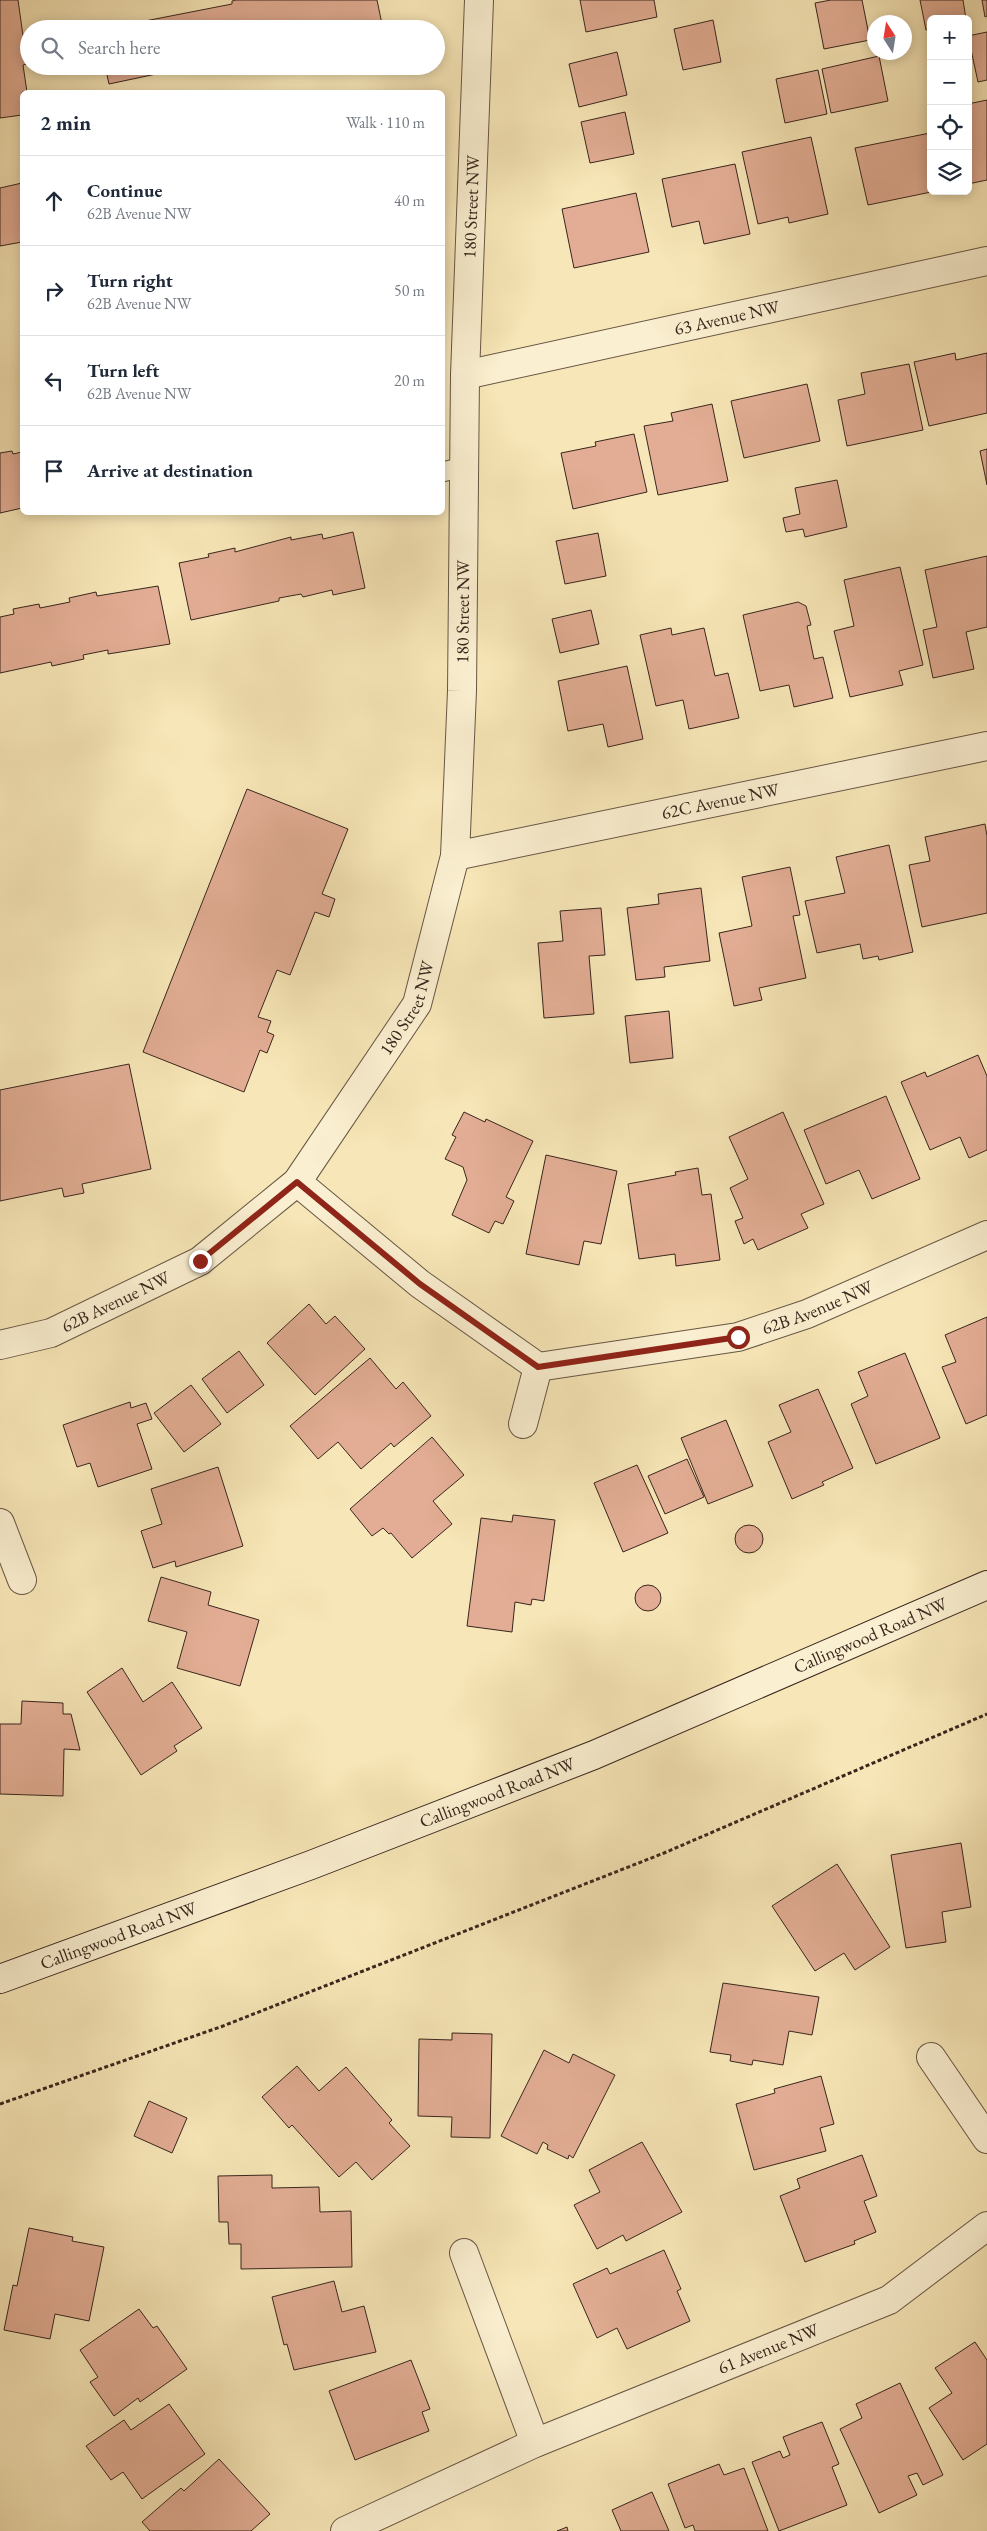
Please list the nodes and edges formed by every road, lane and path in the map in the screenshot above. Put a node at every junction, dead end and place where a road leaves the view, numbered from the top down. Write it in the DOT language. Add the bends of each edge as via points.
graph roads {
  1 [pos="479,0"];
  2 [pos="987,260"];
  3 [pos="465,375"];
  4 [pos="453,469"];
  5 [pos="987,746"];
  6 [pos="455,856"];
  7 [pos="297,1182"];
  8 [pos="987,1235"];
  9 [pos="0,1344"];
  10 [pos="538,1367"];
  11 [pos="523,1424"];
  12 [pos="0,1523"];
  13 [pos="22,1580"];
  14 [pos="987,1585"];
  15 [pos="987,1714"];
  16 [pos="0,1979"];
  17 [pos="931,2057"];
  18 [pos="0,2104"];
  19 [pos="987,2139"];
  20 [pos="987,2226"];
  21 [pos="464,2253"];
  22 [pos="535,2444"];
  23 [pos="345,2531"];
  1 -- 3 [label="street, 180 Street NW"];
  2 -- 3 [label="street, 63 Avenue NW"];
  3 -- 4 [label="street, 180 Street NW"];
  4 -- 6 [label="street, 180 Street NW" via="462,691"];
  5 -- 6 [label="street, 62C Avenue NW"];
  6 -- 7 [label="street, 180 Street NW" via="417,1004"];
  7 -- 9 [label="street, 62B Avenue NW" via="200,1261 51,1333"];
  7 -- 10 [label="street" via="420,1284"];
  8 -- 10 [label="street, 62B Avenue NW" via="806,1314 738,1337"];
  10 -- 11 [label="street"];
  12 -- 13 [label="street"];
  14 -- 16 [label="street, Callingwood Road NW" via="594,1755 302,1869"];
  15 -- 18 [label="path" via="664,1853 223,2026"];
  17 -- 19 [label="street"];
  20 -- 22 [label="street, 61 Avenue NW" via="888,2300"];
  21 -- 22 [label="street"];
  22 -- 23 [label="street, 61 Avenue NW"];
}
